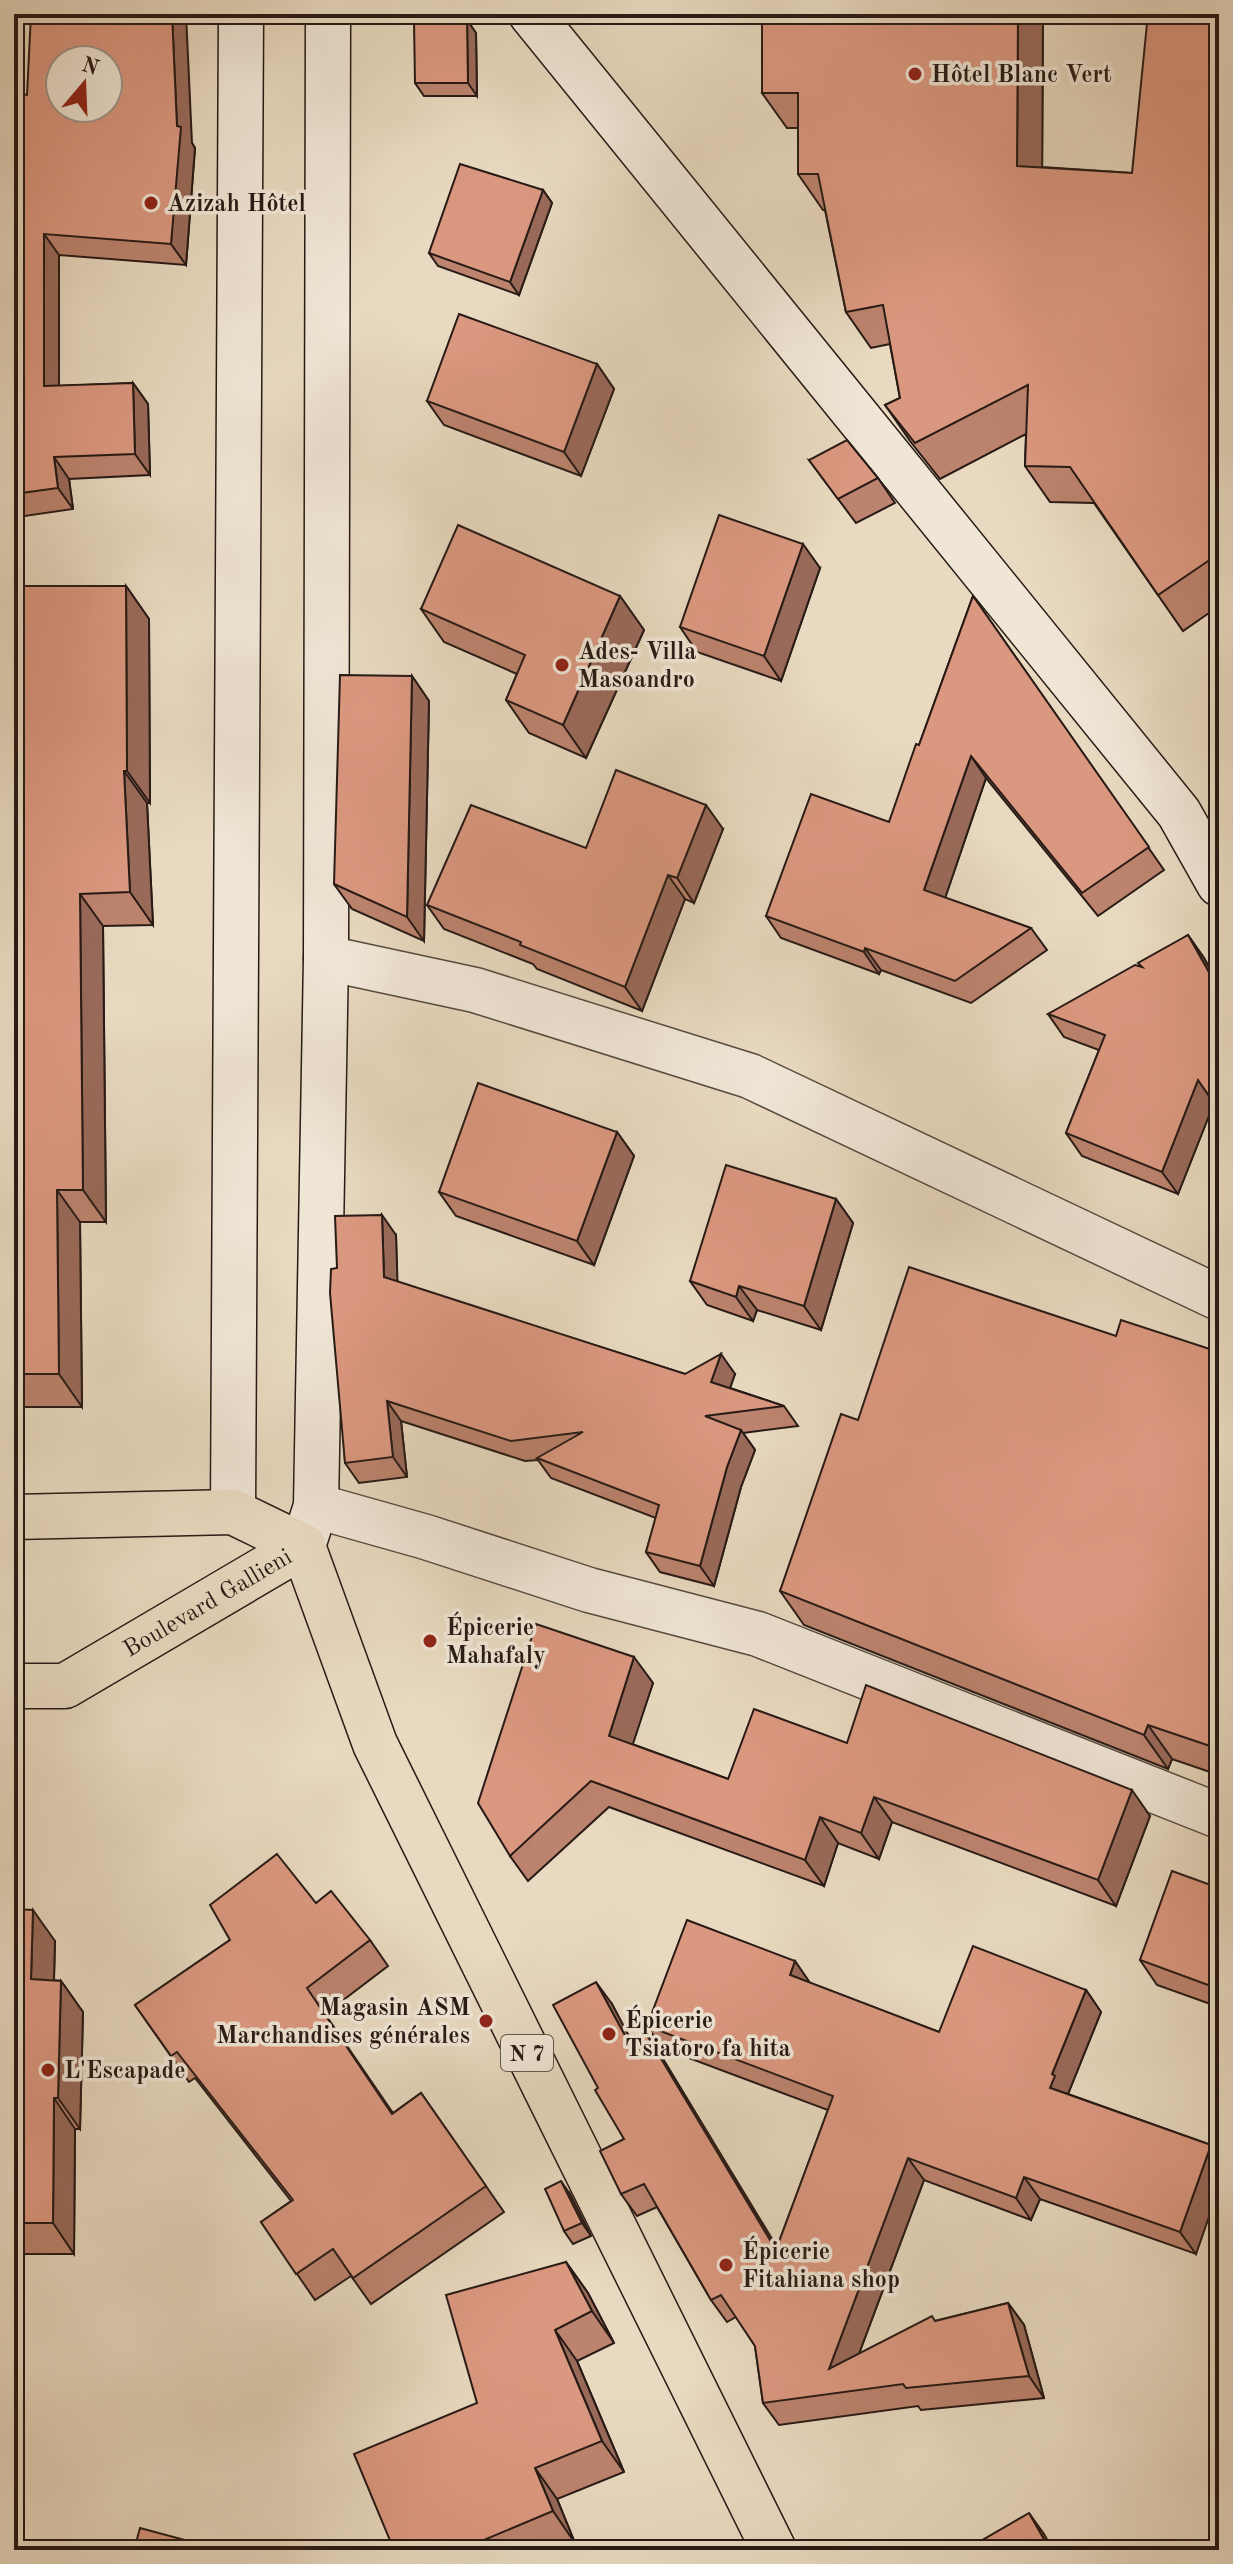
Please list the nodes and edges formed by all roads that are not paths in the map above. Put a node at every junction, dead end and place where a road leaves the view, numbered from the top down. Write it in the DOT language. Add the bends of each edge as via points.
graph roads {
  1 [pos="241,14"];
  2 [pos="328,14"];
  3 [pos="531,14"];
  4 [pos="1219,884"];
  5 [pos="326,958"];
  6 [pos="1219,1298"];
  7 [pos="233,1512"];
  8 [pos="14,1517"];
  9 [pos="309,1526"];
  10 [pos="14,1686"];
  11 [pos="1219,1816"];
  12 [pos="774,2550"];
  1 -- 7 [label="street"];
  2 -- 5 [label="street"];
  3 -- 4 [label="street" via="1179,813"];
  5 -- 6 [label="street" via="475,990 750,1076"];
  5 -- 9 [label="street"];
  7 -- 8 [label="main road, Boulevard Gallieni"];
  7 -- 9 [label="main road, Boulevard Gallieni"];
  9 -- 10 [label="main road, Boulevard Gallieni" via="65,1686"];
  9 -- 11 [label="street" via="426,1537 589,1590 758,1634"];
  9 -- 12 [label="main road, N 7" via="375,1744"];
}
